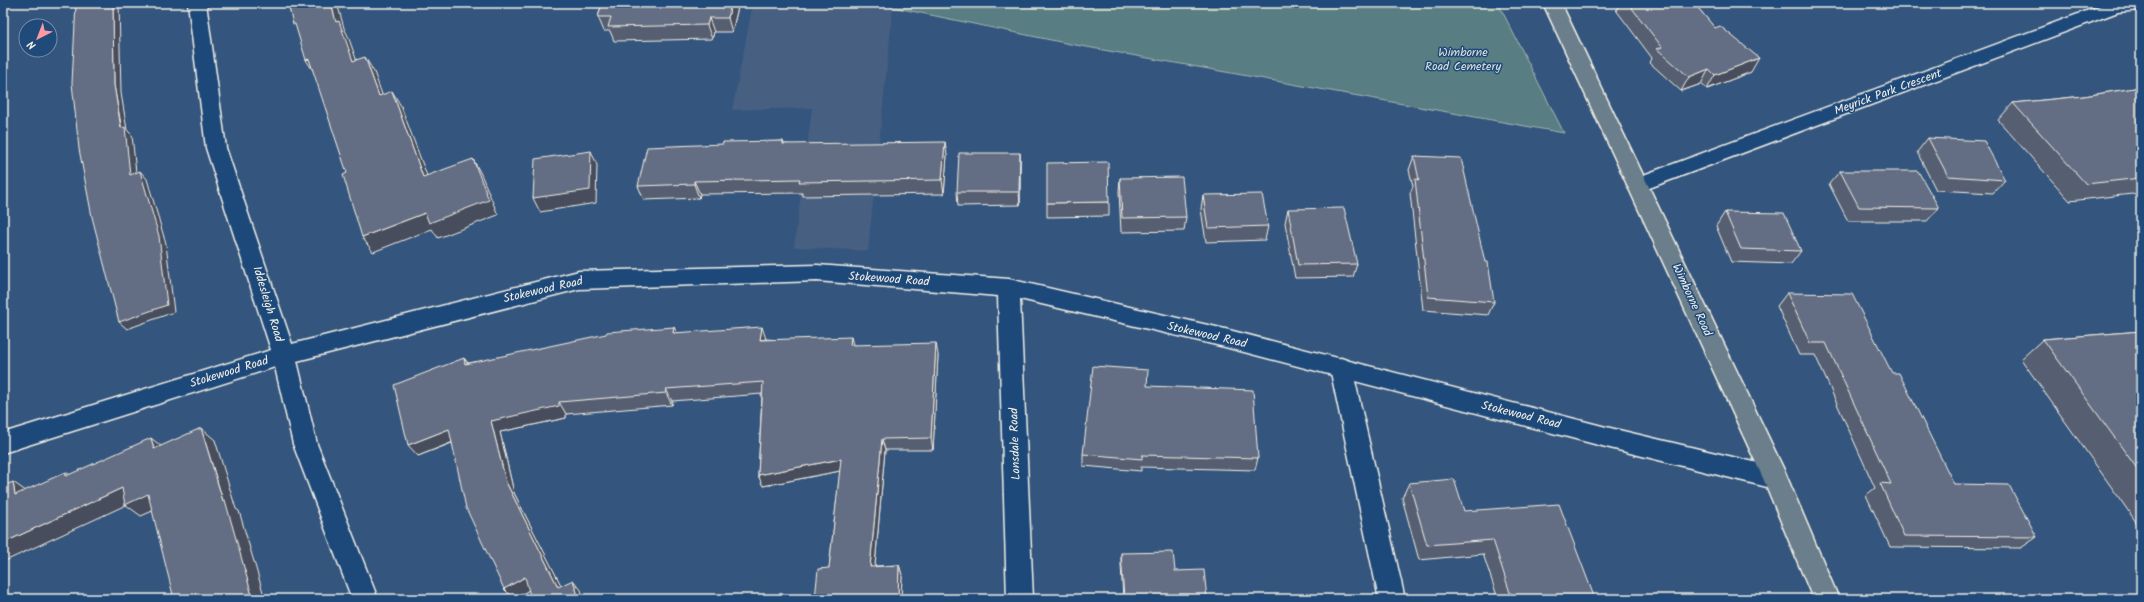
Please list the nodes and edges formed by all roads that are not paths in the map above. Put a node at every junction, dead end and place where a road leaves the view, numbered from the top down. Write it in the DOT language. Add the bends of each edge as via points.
graph roads {
  1 [pos="197,3"];
  2 [pos="1552,3"];
  3 [pos="2141,4"];
  4 [pos="1637,185"];
  5 [pos="1009,288"];
  6 [pos="284,355"];
  7 [pos="1341,368"];
  8 [pos="3,443"];
  9 [pos="1775,478"];
  10 [pos="365,599"];
  11 [pos="1020,599"];
  12 [pos="1392,599"];
  13 [pos="1826,599"];
  1 -- 6 [label="street, Iddesleigh Road" via="216,148"];
  2 -- 4 [label="main road, Wimborne Road"];
  3 -- 4 [label="street, Meyrick Park Crescent" via="2115,7"];
  4 -- 9 [label="main road, Wimborne Road"];
  5 -- 6 [label="street, Stokewood Road" via="816,273 579,280"];
  5 -- 7 [label="street, Stokewood Road"];
  5 -- 11 [label="street, Lonsdale Road"];
  6 -- 8 [label="street, Stokewood Road"];
  6 -- 10 [label="street, Iddesleigh Road" via="305,444"];
  7 -- 9 [label="street, Stokewood Road"];
  7 -- 12 [label="street"];
  9 -- 13 [label="main road, Wimborne Road"];
}
